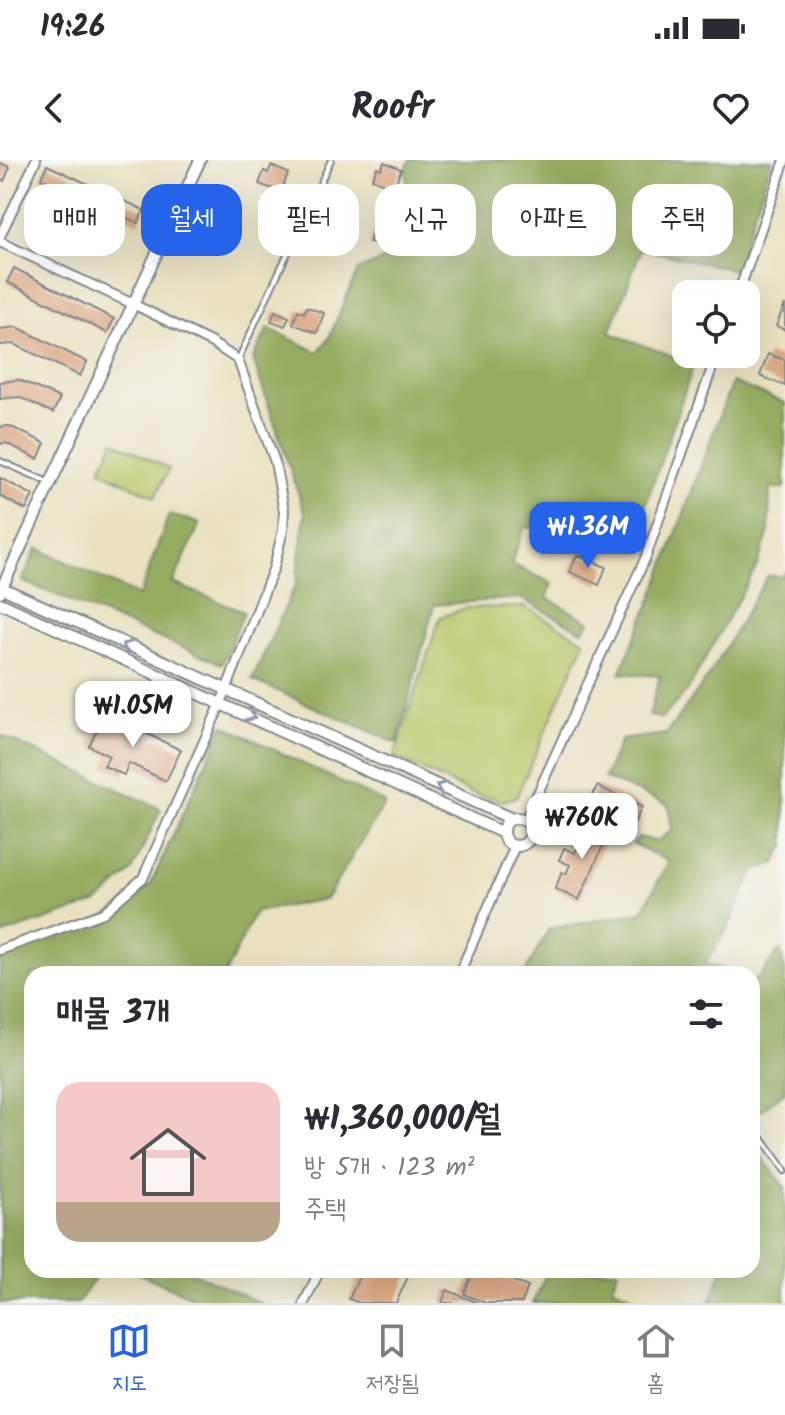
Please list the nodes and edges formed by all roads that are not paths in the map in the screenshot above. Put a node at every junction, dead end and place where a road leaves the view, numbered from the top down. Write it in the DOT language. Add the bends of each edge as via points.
graph roads {
  1 [pos="36,160"];
  2 [pos="200,160"];
  3 [pos="331,160"];
  4 [pos="785,160"];
  5 [pos="0,239"];
  6 [pos="743,280"];
  7 [pos="133,304"];
  8 [pos="238,360"];
  9 [pos="712,368"];
  10 [pos="0,461"];
  11 [pos="51,483"];
  12 [pos="1,589"];
  13 [pos="0,603"];
  14 [pos="159,675"];
  15 [pos="226,690"];
  16 [pos="221,703"];
  17 [pos="142,716"];
  18 [pos="512,819"];
  19 [pos="525,821"];
  20 [pos="503,833"];
  21 [pos="515,846"];
  22 [pos="0,950"];
  23 [pos="462,966"];
  24 [pos="760,1135"];
  25 [pos="785,1171"];
  26 [pos="316,1278"];
  27 [pos="304,1303"];
  1 -- 5 [label="street"];
  2 -- 7 [label="street"];
  3 -- 8 [label="lane"];
  4 -- 6 [label="street"];
  5 -- 7 [label="street"];
  7 -- 8 [label="street"];
  7 -- 11 [label="street"];
  8 -- 15 [label="street" via="275,462 284,520 274,567"];
  9 -- 19 [label="street" via="645,559"];
  10 -- 11 [label="lane"];
  11 -- 12 [label="street"];
  15 -- 12 [label="street, one-way"];
  13 -- 14 [label="street"];
  14 -- 16 [label="street"];
  14 -- 17 [label="lane"];
  15 -- 16 [label="street"];
  18 -- 15 [label="street, one-way"];
  16 -- 20 [label="street, one-way"];
  16 -- 22 [label="street" via="143,878 103,913"];
  18 -- 19 [label="street"];
  18 -- 20 [label="street"];
  19 -- 21 [label="street" via="530,837"];
  20 -- 21 [label="street"];
  21 -- 23 [label="street"];
  24 -- 25 [label="lane"];
  26 -- 27 [label="street"];
}
